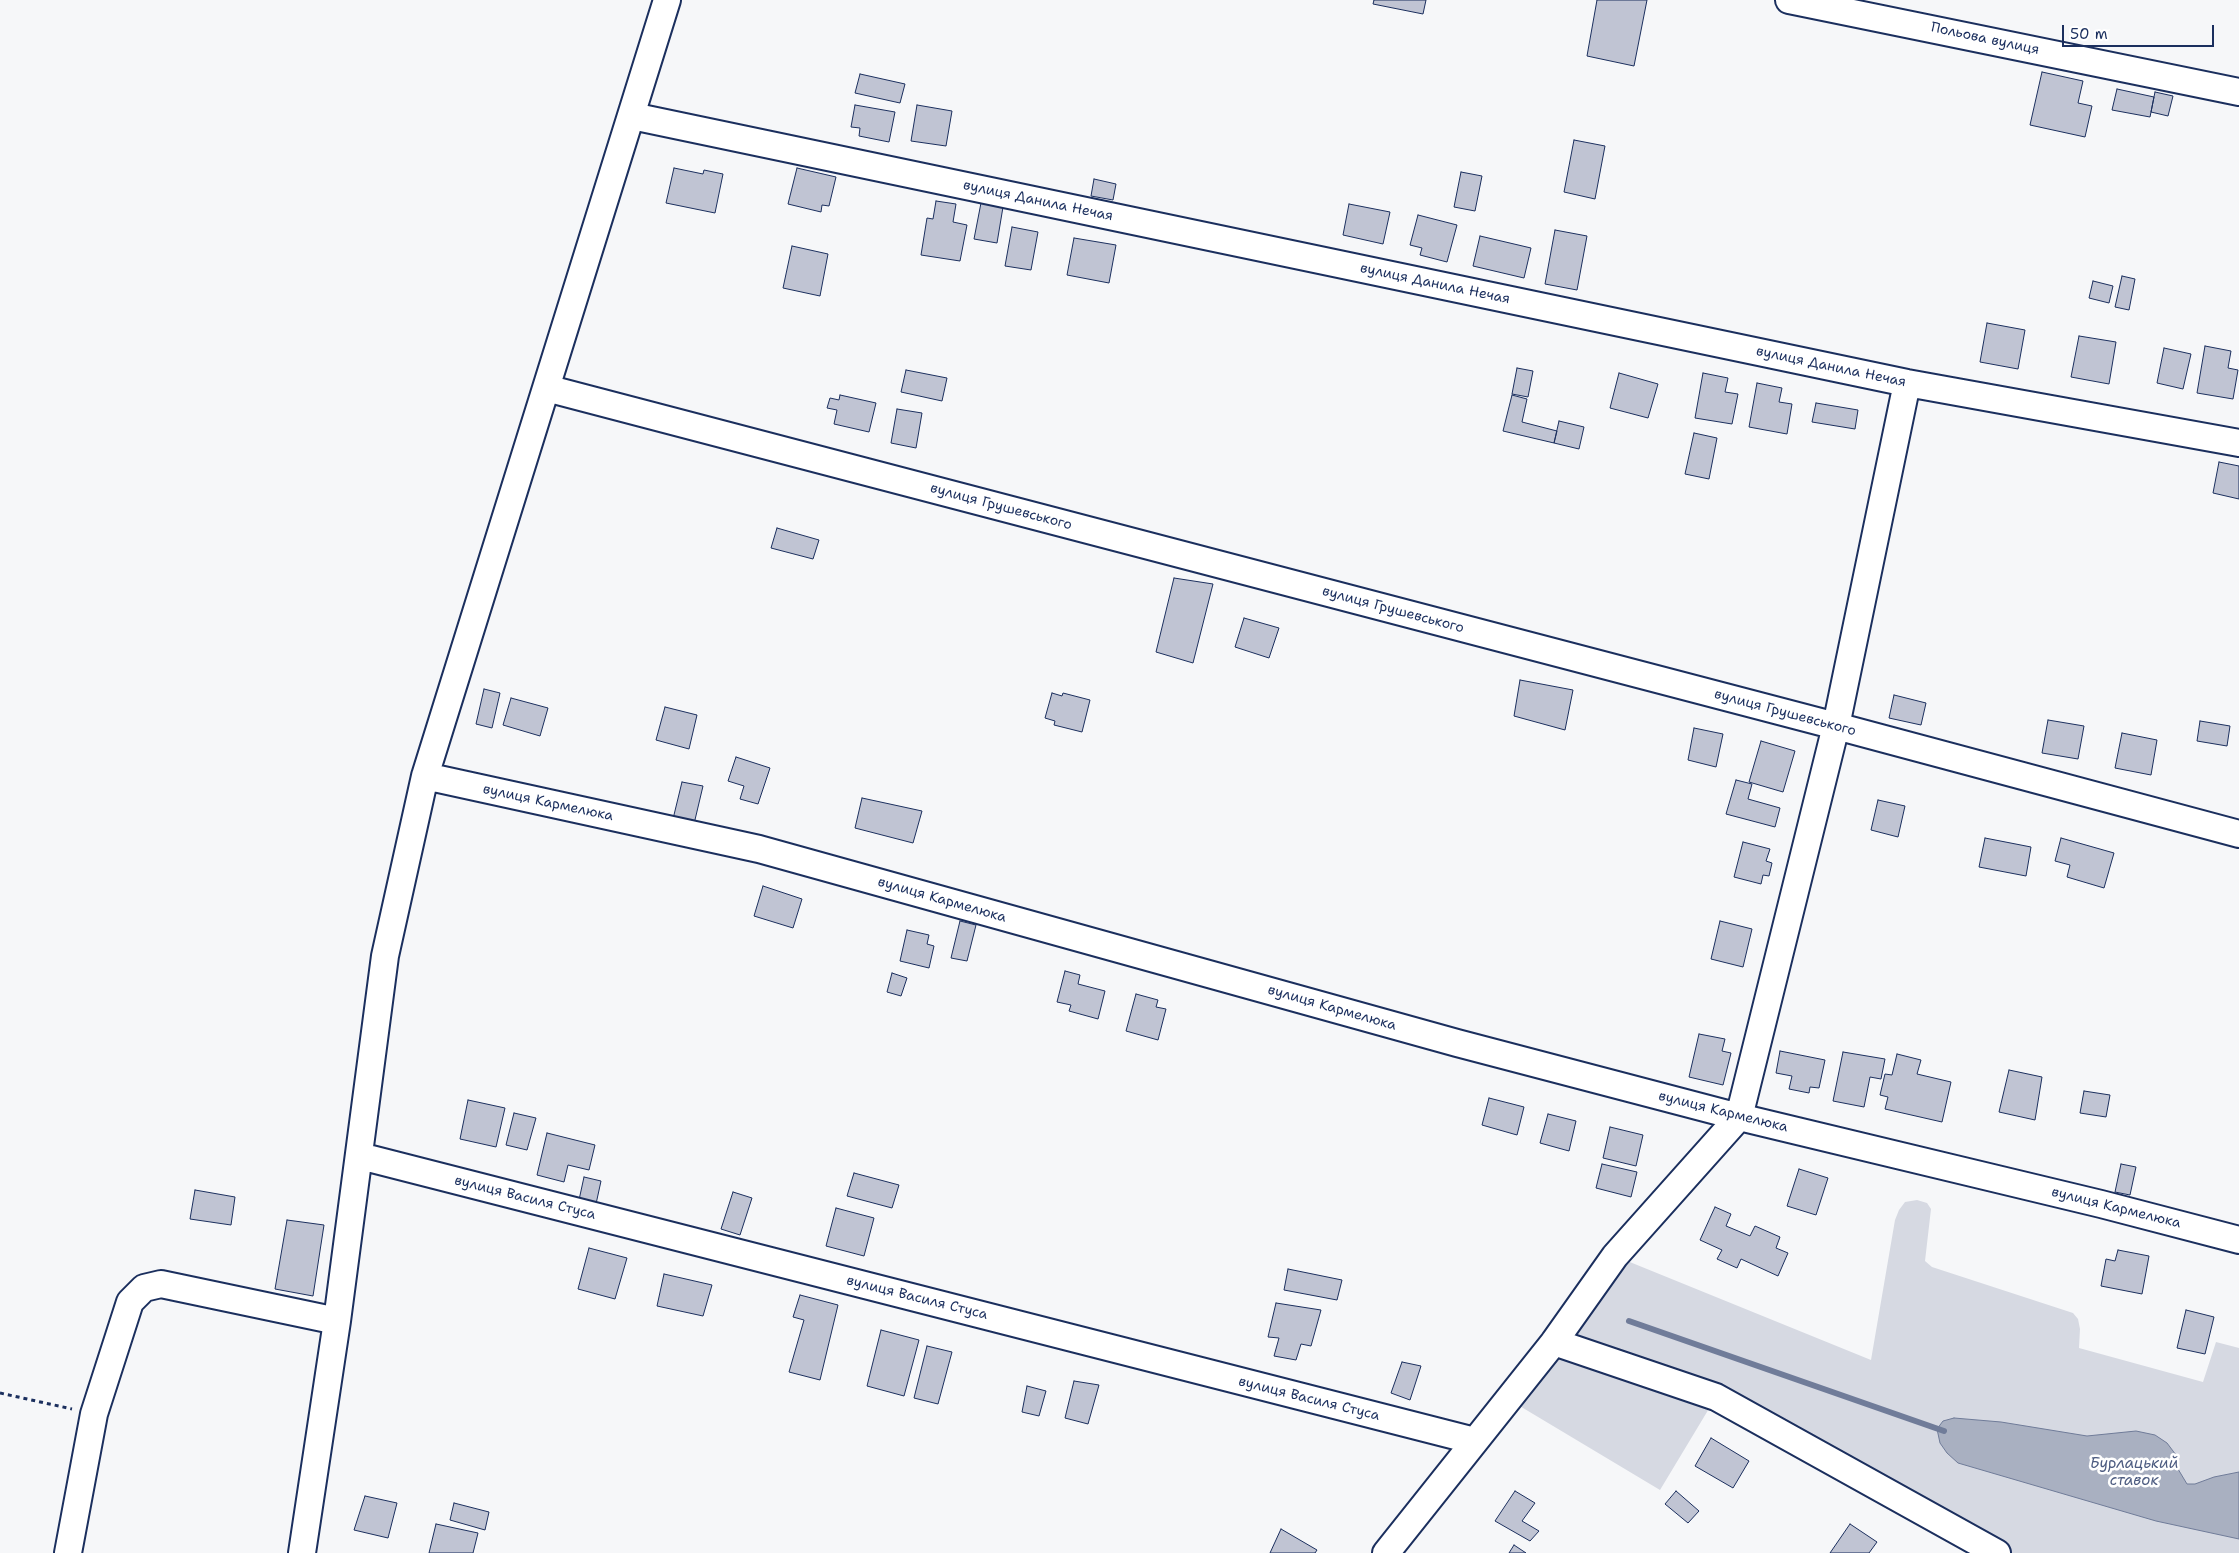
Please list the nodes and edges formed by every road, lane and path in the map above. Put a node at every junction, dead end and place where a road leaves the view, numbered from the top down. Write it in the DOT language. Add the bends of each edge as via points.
graph roads {
  1 [pos="667,0"];
  2 [pos="1789,0"];
  3 [pos="2239,92"];
  4 [pos="632,116"];
  5 [pos="1907,382"];
  6 [pos="546,388"];
  7 [pos="2239,443"];
  8 [pos="1836,726"];
  9 [pos="425,776"];
  10 [pos="2239,834"];
  11 [pos="1739,1117"];
  12 [pos="360,1156"];
  13 [pos="2239,1240"];
  14 [pos="337,1321"];
  15 [pos="1554,1342"];
  16 [pos="0,1393"];
  17 [pos="94,1414"];
  18 [pos="1475,1441"];
  19 [pos="68,1553"];
  20 [pos="302,1553"];
  21 [pos="1386,1553"];
  22 [pos="1997,1553"];
  1 -- 4 [label="street"];
  2 -- 3 [label="street, Польова вулиця"];
  4 -- 5 [label="street, вулиця Данила Нечая"];
  4 -- 6 [label="street"];
  5 -- 7 [label="street, вулиця Данила Нечая"];
  5 -- 8 [label="street"];
  6 -- 8 [label="street, вулиця Грушевського"];
  6 -- 9 [label="street"];
  8 -- 10 [label="street, вулиця Грушевського"];
  8 -- 11 [label="street"];
  9 -- 11 [label="street, вулиця Кармелюка" via="759,848 1457,1044"];
  9 -- 12 [label="street" via="386,956"];
  11 -- 13 [label="street, вулиця Кармелюка"];
  11 -- 15 [label="street" via="1615,1256"];
  12 -- 14 [label="street"];
  12 -- 18 [label="street, вулиця Василя Стуса"];
  14 -- 17 [label="street" via="161,1284 144,1288 130,1302"];
  14 -- 20 [label="street"];
  15 -- 18 [label="street"];
  15 -- 22 [label="street" via="1716,1396"];
  16 -- 17 [label="path"];
  17 -- 19 [label="street"];
  18 -- 21 [label="street"];
}
